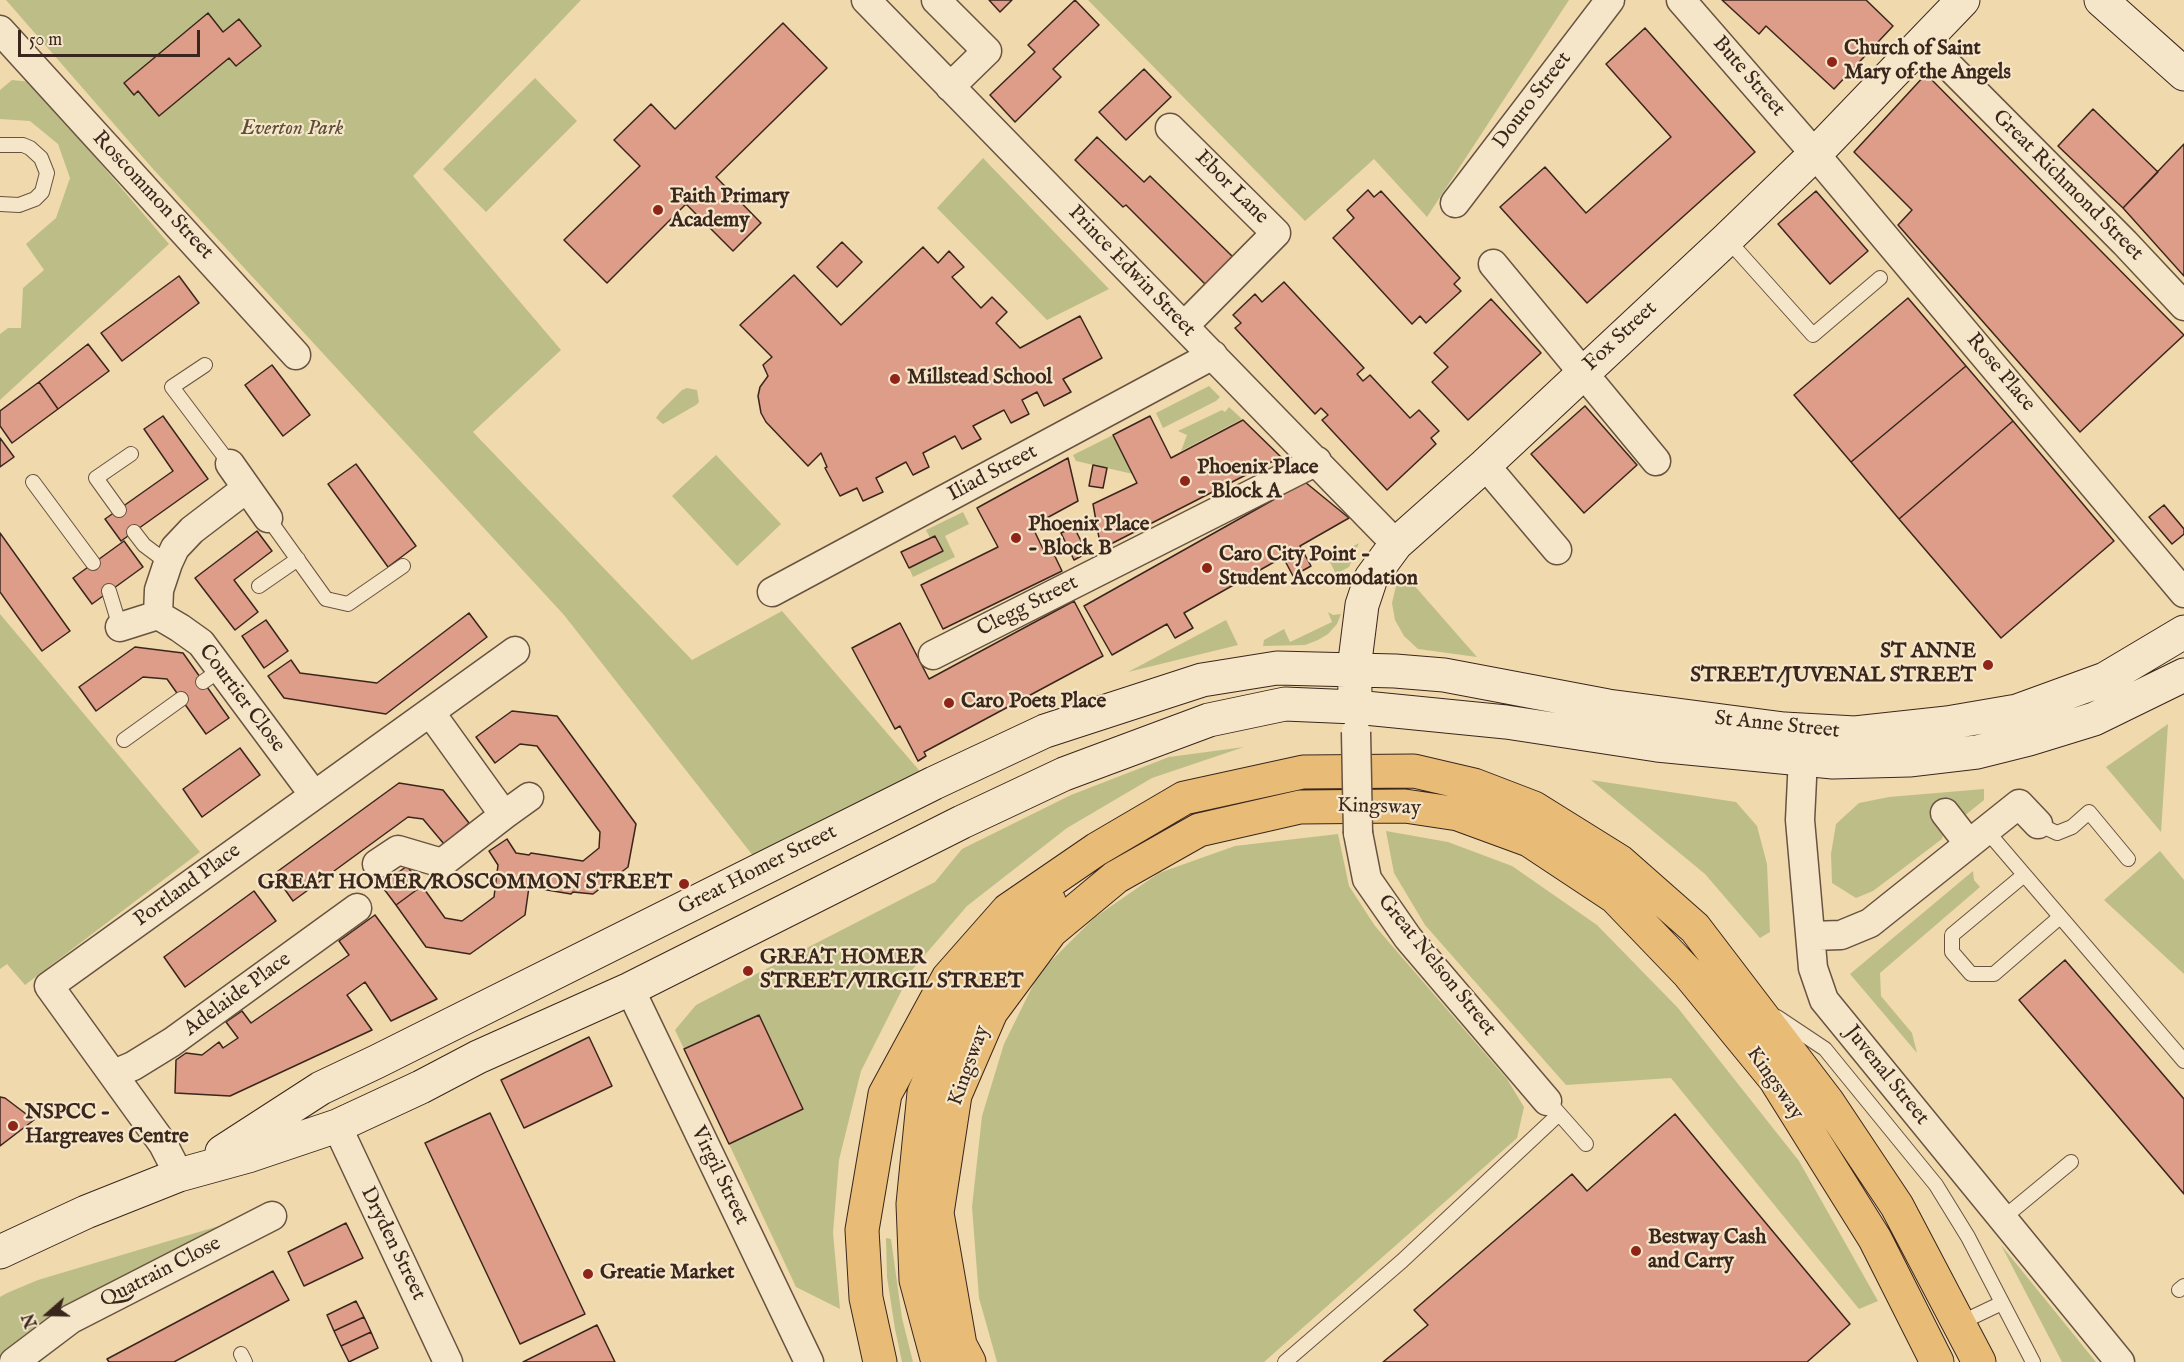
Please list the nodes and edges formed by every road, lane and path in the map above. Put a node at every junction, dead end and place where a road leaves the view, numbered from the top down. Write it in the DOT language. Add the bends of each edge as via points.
graph roads {
  1 [pos="866,0"];
  2 [pos="936,0"];
  3 [pos="1610,0"];
  4 [pos="1681,0"];
  5 [pos="1963,0"];
  6 [pos="2101,0"];
  7 [pos="2,39"];
  8 [pos="1924,41"];
  9 [pos="2184,74"];
  10 [pos="950,87"];
  11 [pos="1170,128"];
  12 [pos="0,145"];
  13 [pos="1815,154"];
  14 [pos="1455,203"];
  15 [pos="0,204"];
  16 [pos="1727,239"];
  17 [pos="1493,264"];
  18 [pos="1880,278"];
  19 [pos="2184,306"];
  20 [pos="1184,326"];
  21 [pos="296,355"];
  22 [pos="1213,355"];
  23 [pos="206,365"];
  24 [pos="1582,372"];
  25 [pos="131,454"];
  26 [pos="1317,461"];
  27 [pos="1656,461"];
  28 [pos="230,464"];
  29 [pos="1485,465"];
  30 [pos="33,482"];
  31 [pos="247,488"];
  32 [pos="119,510"];
  33 [pos="268,518"];
  34 [pos="134,532"];
  35 [pos="1396,544"];
  36 [pos="1557,550"];
  37 [pos="298,559"];
  38 [pos="93,563"];
  39 [pos="168,563"];
  40 [pos="403,566"];
  41 [pos="259,586"];
  42 [pos="109,591"];
  43 [pos="772,592"];
  44 [pos="2184,593"];
  45 [pos="158,615"];
  46 [pos="120,627"];
  47 [pos="2184,632"];
  48 [pos="515,651"];
  49 [pos="933,655"];
  50 [pos="1354,669"];
  51 [pos="2184,675"];
  52 [pos="181,699"];
  53 [pos="430,712"];
  54 [pos="1355,720"];
  55 [pos="124,740"];
  56 [pos="1803,745"];
  57 [pos="314,795"];
  58 [pos="529,797"];
  59 [pos="1945,813"];
  60 [pos="504,815"];
  61 [pos="2038,824"];
  62 [pos="1978,837"];
  63 [pos="1097,849"];
  64 [pos="2128,859"];
  65 [pos="377,864"];
  66 [pos="2024,875"];
  67 [pos="357,908"];
  68 [pos="2060,916"];
  69 [pos="1811,936"];
  70 [pos="630,989"];
  71 [pos="1748,997"];
  72 [pos="2184,1061"];
  73 [pos="114,1074"];
  74 [pos="1553,1107"];
  75 [pos="337,1126"];
  76 [pos="1586,1144"];
  77 [pos="2071,1162"];
  78 [pos="187,1172"];
  79 [pos="2002,1219"];
  80 [pos="261,1231"];
  81 [pos="0,1252"];
  82 [pos="2002,1303"];
  83 [pos="1960,1323"];
  84 [pos="14,1362"];
  85 [pos="448,1362"];
  86 [pos="809,1362"];
  87 [pos="880,1362"];
  88 [pos="938,1362"];
  89 [pos="969,1362"];
  90 [pos="1285,1362"];
  91 [pos="1937,1362"];
  92 [pos="1979,1362"];
  93 [pos="2032,1362"];
  94 [pos="2120,1362"];
  1 -- 10 [label="street, Prince Edwin Street"];
  2 -- 10 [label="street" via="987,51"];
  3 -- 14 [label="street, Douro Street"];
  4 -- 13 [label="street, Bute Street"];
  5 -- 8 [label="street, Fox Street"];
  6 -- 9 [label="street"];
  7 -- 21 [label="street, Roscommon Street"];
  8 -- 13 [label="street, Fox Street"];
  8 -- 19 [label="street, Great Richmond Street"];
  10 -- 20 [label="street, Prince Edwin Street"];
  11 -- 20 [label="street, Ebor Lane" via="1276,233"];
  12 -- 15 [label="lane" via="30,148 41,158 47,173 42,192 35,199 19,205"];
  13 -- 16 [label="street, Fox Street"];
  13 -- 44 [label="street, Rose Place"];
  16 -- 18 [label="lane" via="1813,335"];
  16 -- 24 [label="street, Fox Street"];
  17 -- 24 [label="street"];
  20 -- 22 [label="street, Prince Edwin Street"];
  22 -- 26 [label="street, Prince Edwin Street"];
  22 -- 43 [label="street, Iliad Street"];
  23 -- 28 [label="lane" via="172,387"];
  24 -- 27 [label="street"];
  24 -- 29 [label="street, Fox Street"];
  25 -- 32 [label="lane" via="96,478"];
  26 -- 35 [label="street, Prince Edwin Street"];
  26 -- 49 [label="street, Clegg Street"];
  28 -- 31 [label="street"];
  29 -- 35 [label="street, Fox Street"];
  29 -- 36 [label="street"];
  30 -- 38 [label="lane"];
  31 -- 33 [label="street"];
  31 -- 39 [label="street" via="192,530 175,548"];
  33 -- 37 [label="lane"];
  34 -- 39 [label="lane"];
  35 -- 50 [label="street, Fox Street" via="1371,578 1362,605"];
  37 -- 40 [label="lane" via="326,599 348,604"];
  37 -- 41 [label="lane"];
  39 -- 45 [label="street" via="159,590"];
  42 -- 46 [label="lane"];
  45 -- 46 [label="street"];
  45 -- 57 [label="street, Courtier Close" via="201,643 212,676"];
  47 -- 56 [label="street, St Anne Street" via="2105,679 2017,711"];
  48 -- 53 [label="street, Portland Place"];
  50 -- 54 [label="street, Fox Street"];
  50 -- 56 [label="street, St Anne Street" via="1444,675"];
  50 -- 78 [label="street, Great Homer Street" via="1277,668 1202,680 1045,731 321,1088"];
  51 -- 56 [label="street, St Anne Street" via="2094,719 1977,752 1909,760 1833,762"];
  52 -- 55 [label="lane"];
  53 -- 57 [label="street, Portland Place"];
  53 -- 60 [label="street"];
  54 -- 56 [label="street, St Anne Street" via="1506,722 1657,745"];
  54 -- 70 [label="street, Great Homer Street" via="1285,704 1209,720 1064,774"];
  54 -- 74 [label="street, Great Nelson Street, bridge" via="1358,833 1367,879 1408,938"];
  56 -- 69 [label="street, Juvenal Street" via="1800,820"];
  57 -- 73 [label="street, Portland Place" via="49,986"];
  58 -- 60 [label="street"];
  59 -- 62 [label="street"];
  60 -- 65 [label="street" via="442,863 398,850"];
  61 -- 62 [label="street" via="2019,804"];
  61 -- 64 [label="lane" via="2056,833 2072,827 2089,812"];
  62 -- 66 [label="lane"];
  62 -- 69 [label="street" via="1870,923 1841,935"];
  63 -- 71 [label="highway, Kingsway" via="1184,798 1303,771 1414,771 1474,785 1534,808 1619,861 1695,928"];
  63 -- 87 [label="highway" via="1008,910 948,978 885,1094 862,1230 866,1298"];
  63 -- 88 [label="highway" via="967,993 924,1093 913,1204 916,1280"];
  66 -- 68 [label="lane"];
  66 -- 68 [label="lane" via="1952,935 1953,952 1971,974 1994,974"];
  67 -- 73 [label="street, Adelaide Place" via="172,1042"];
  68 -- 72 [label="lane"];
  69 -- 79 [label="street, Juvenal Street" via="1814,968 1824,999"];
  70 -- 75 [label="street, Great Homer Street"];
  70 -- 86 [label="street, Virgil Street"];
  71 -- 82 [label="lane" via="1825,1049 1936,1185"];
  71 -- 83 [label="highway, Kingsway" via="1827,1101 1897,1206"];
  73 -- 78 [label="street, Portland Place"];
  74 -- 76 [label="lane"];
  74 -- 90 [label="lane" via="1402,1261"];
  75 -- 78 [label="street, Great Homer Street"];
  75 -- 85 [label="street, Dryden Street"];
  77 -- 79 [label="lane"];
  78 -- 81 [label="street, Great Homer Street"];
  79 -- 94 [label="street, Juvenal Street"];
  80 -- 84 [label="street, Quatrain Close" via="71,1319"];
  82 -- 83 [label="lane"];
  82 -- 93 [label="lane"];
  83 -- 92 [label="highway, Kingsway"];
  89 -- 91 [label="highway, Kingsway" via="960,1345 937,1213 955,1095 990,1012 1051,931 1116,877 1199,830 1300,807 1405,806 1458,814 1530,840 1615,897 1688,973 1775,1079 1875,1239"];
}
